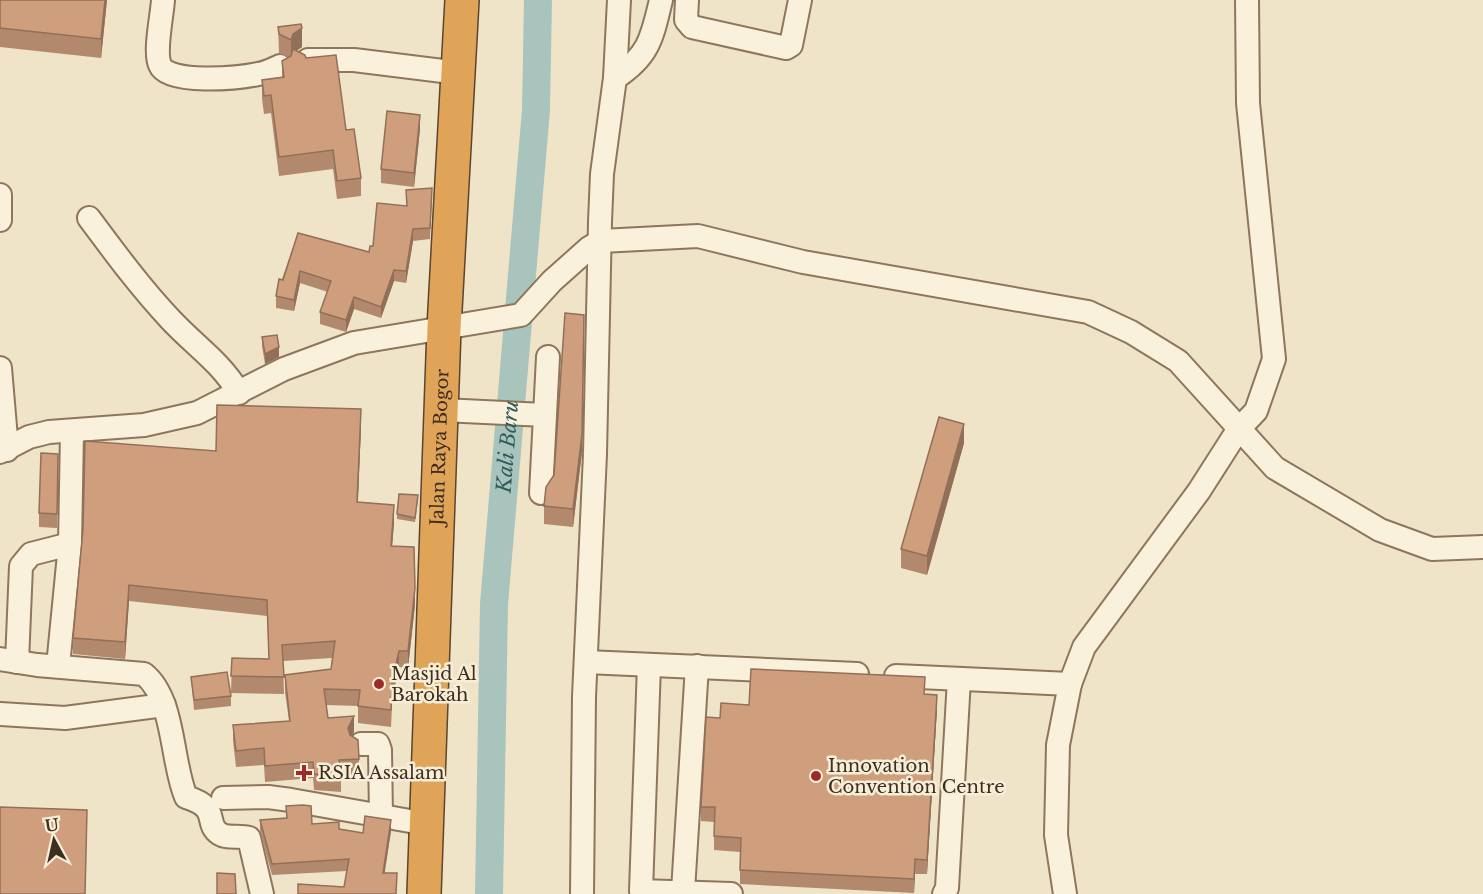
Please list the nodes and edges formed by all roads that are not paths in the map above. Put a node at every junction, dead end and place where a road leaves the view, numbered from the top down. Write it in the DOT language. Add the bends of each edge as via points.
graph roads {
  1 [pos="163,0"];
  2 [pos="462,0"];
  3 [pos="481,0"];
  4 [pos="619,0"];
  5 [pos="661,0"];
  6 [pos="687,0"];
  7 [pos="800,0"];
  8 [pos="1247,0"];
  9 [pos="304,60"];
  10 [pos="280,66"];
  11 [pos="459,73"];
  12 [pos="615,78"];
  13 [pos="0,195"];
  14 [pos="89,218"];
  15 [pos="0,220"];
  16 [pos="601,241"];
  17 [pos="455,326"];
  18 [pos="548,357"];
  19 [pos="0,368"];
  20 [pos="239,393"];
  21 [pos="466,411"];
  22 [pos="538,414"];
  23 [pos="1238,430"];
  24 [pos="72,432"];
  25 [pos="3,451"];
  26 [pos="542,493"];
  27 [pos="70,544"];
  28 [pos="1483,547"];
  29 [pos="9,660"];
  30 [pos="586,662"];
  31 [pos="650,665"];
  32 [pos="58,666"];
  33 [pos="698,666"];
  34 [pos="959,679"];
  35 [pos="1070,684"];
  36 [pos="164,705"];
  37 [pos="0,714"];
  38 [pos="361,744"];
  39 [pos="223,798"];
  40 [pos="381,816"];
  41 [pos="427,824"];
  42 [pos="683,891"];
  43 [pos="262,894"];
  44 [pos="424,894"];
  45 [pos="443,894"];
  46 [pos="582,894"];
  47 [pos="731,894"];
  48 [pos="944,894"];
  49 [pos="1065,894"];
  1 -- 10 [label="street" via="158,63 166,74 178,78 240,76"];
  2 -- 11 [label="highway, Jalan Raya Bogor"];
  3 -- 17 [label="highway, Jalan Raya Bogor"];
  4 -- 12 [label="street"];
  5 -- 12 [label="street" via="652,38 635,65"];
  6 -- 7 [label="street" via="686,20 692,27 786,48 791,45"];
  8 -- 23 [label="street" via="1248,104 1274,359 1256,411"];
  9 -- 11 [label="street" via="354,60"];
  11 -- 17 [label="highway, Jalan Raya Bogor"];
  12 -- 16 [label="street" via="602,174"];
  13 -- 15 [label="street"];
  14 -- 20 [label="street" via="135,282 174,324 217,361"];
  16 -- 17 [label="street" via="511,316"];
  16 -- 23 [label="street" via="698,236 803,262 1088,312 1178,361"];
  16 -- 30 [label="street"];
  17 -- 20 [label="street" via="354,344 284,369"];
  17 -- 21 [label="highway, Jalan Raya Bogor"];
  18 -- 22 [label="street"];
  19 -- 25 [label="street"];
  20 -- 24 [label="street" via="171,421"];
  21 -- 22 [label="street"];
  21 -- 41 [label="highway, Jalan Raya Bogor"];
  21 -- 45 [label="highway, Jalan Raya Bogor"];
  22 -- 26 [label="street"];
  23 -- 28 [label="street" via="1275,468 1380,530 1432,549"];
  23 -- 35 [label="street" via="1199,491 1084,647"];
  24 -- 25 [label="street" via="29,437"];
  24 -- 27 [label="street"];
  27 -- 29 [label="street" via="31,554 21,566"];
  27 -- 32 [label="street"];
  29 -- 32 [label="street"];
  30 -- 31 [label="street"];
  30 -- 46 [label="street"];
  31 -- 33 [label="street"];
  31 -- 42 [label="street" via="641,891"];
  32 -- 36 [label="street" via="144,674 152,680"];
  33 -- 34 [label="street"];
  33 -- 42 [label="street"];
  34 -- 35 [label="street"];
  34 -- 48 [label="street"];
  35 -- 49 [label="street" via="1058,745 1056,835"];
  36 -- 37 [label="street" via="65,717"];
  36 -- 43 [label="street" via="179,783 186,797 203,802 217,832 223,836 249,838"];
  38 -- 40 [label="street" via="378,744 380,750"];
  39 -- 40 [label="street" via="268,797"];
  40 -- 41 [label="street"];
  41 -- 44 [label="highway, Jalan Raya Bogor"];
  42 -- 47 [label="street"];
}
